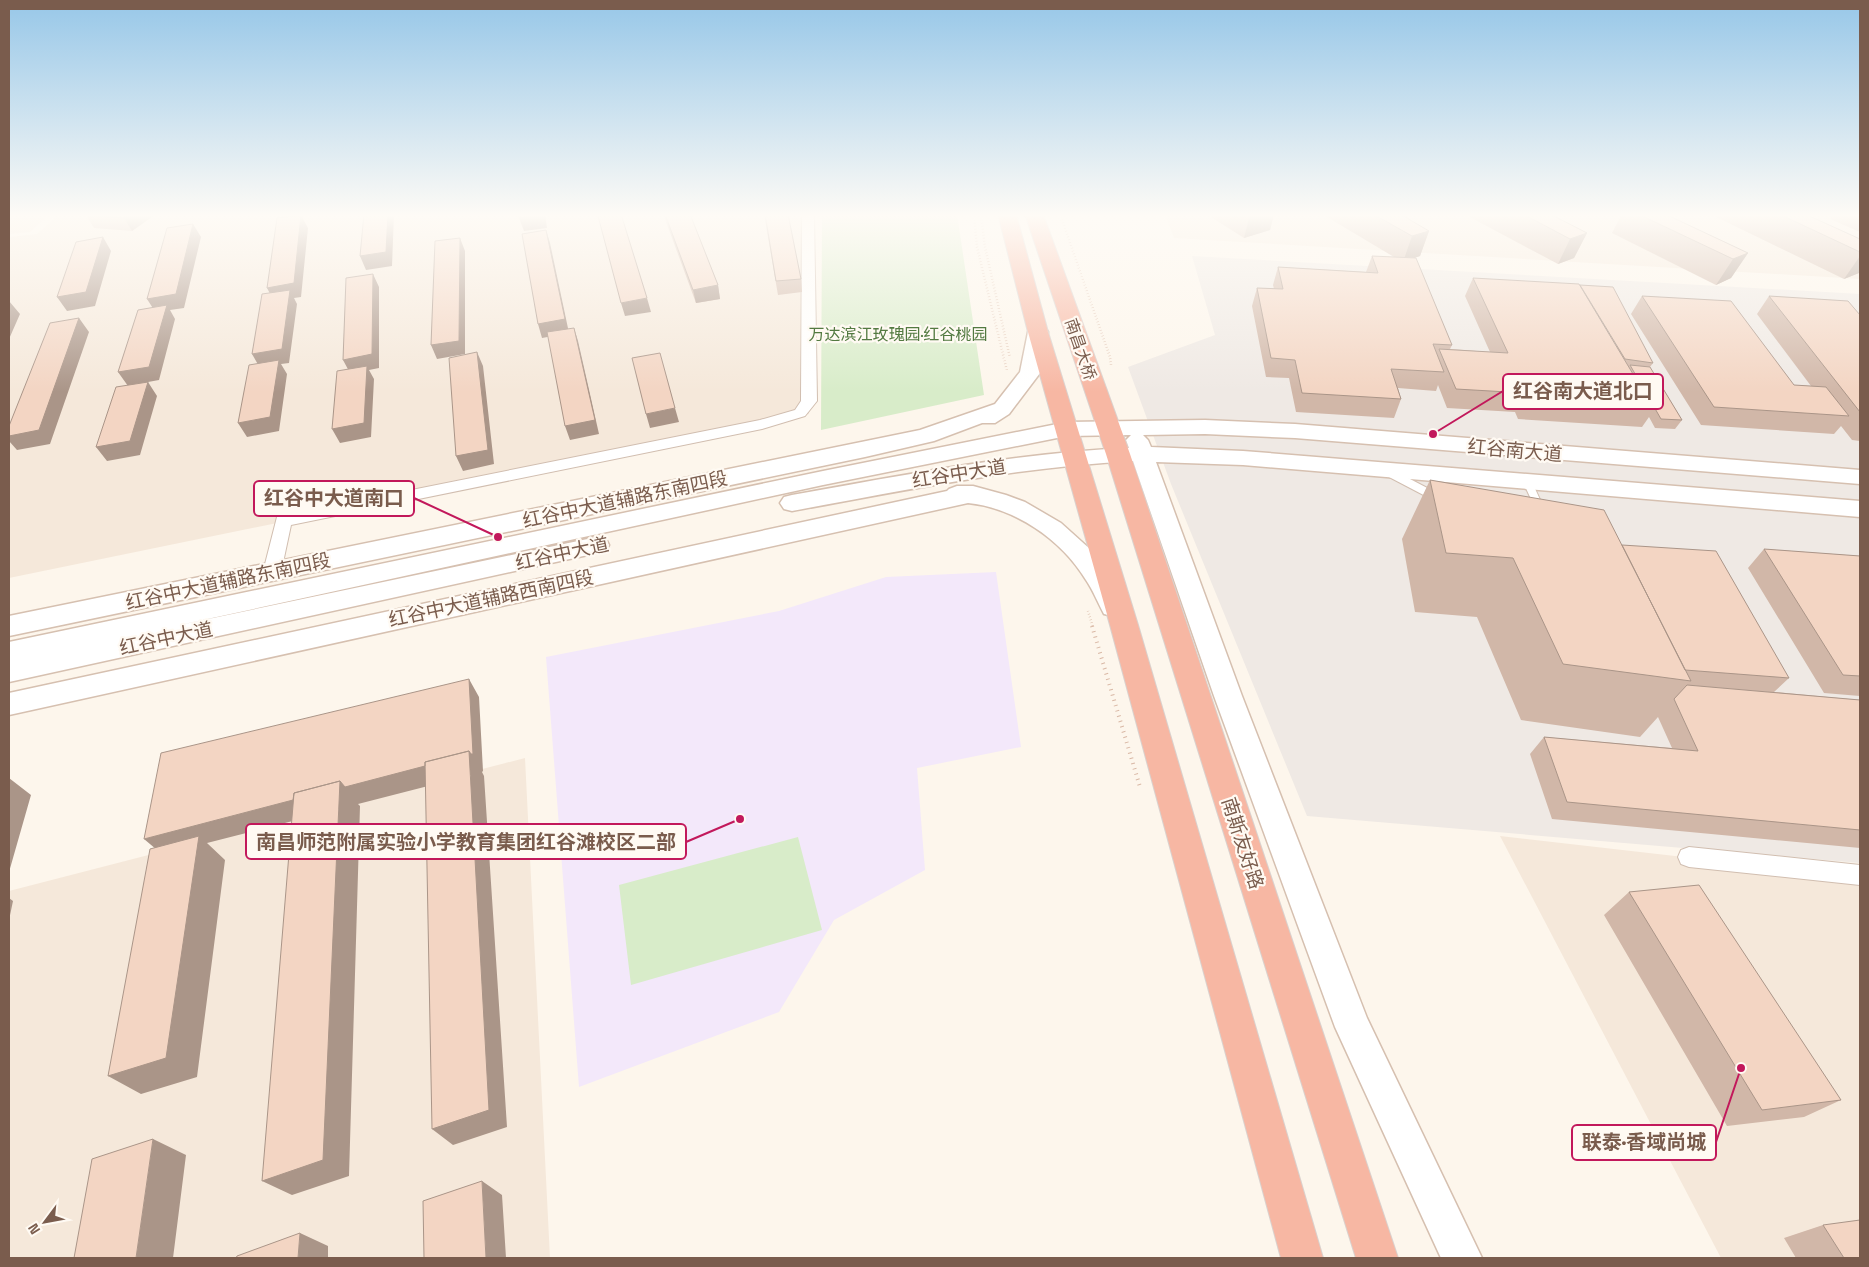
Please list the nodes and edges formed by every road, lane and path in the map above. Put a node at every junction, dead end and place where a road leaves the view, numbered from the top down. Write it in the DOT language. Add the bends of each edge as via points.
graph roads {
  1 [pos="808,273"];
  2 [pos="983,273"];
  3 [pos="991,273"];
  4 [pos="1023,273"];
  5 [pos="1058,273"];
  6 [pos="1081,273"];
  7 [pos="1038,332"];
  8 [pos="1111,372"];
  9 [pos="1008,402"];
  10 [pos="1125,441"];
  11 [pos="1071,443"];
  12 [pos="1384,470"];
  13 [pos="1860,477"];
  14 [pos="1527,481"];
  15 [pos="820,488"];
  16 [pos="973,494"];
  17 [pos="1441,497"];
  18 [pos="1529,505"];
  19 [pos="1539,506"];
  20 [pos="1860,509"];
  21 [pos="1543,514"];
  22 [pos="272,572"];
  23 [pos="1124,625"];
  24 [pos="9,626"];
  25 [pos="9,652"];
  26 [pos="55,652"];
  27 [pos="9,672"];
  28 [pos="9,704"];
  29 [pos="1689,857"];
  30 [pos="1860,875"];
  31 [pos="1302,1258"];
  32 [pos="1377,1258"];
  33 [pos="1462,1258"];
  1 -- 22 [label="street" via="808,401 800,413 762,424 284,520"];
  2 -- 9 [label="path" via="1004,364"];
  3 -- 9 [label="path" via="1011,361"];
  4 -- 7 [label="highway, 南昌大桥"];
  5 -- 10 [label="highway, 南昌大桥"];
  6 -- 8 [label="path" via="1110,358"];
  7 -- 9 [label="main road" via="1030,373"];
  7 -- 11 [label="highway, 南昌大桥"];
  9 -- 15 [label="main road" via="978,424 947,439"];
  9 -- 22 [label="main road, 红谷中大道辅路东南四段" via="926,436"];
  10 -- 11 [label="main road, 红谷中大道"];
  10 -- 12 [label="main road, 红谷南大道" via="1244,458"];
  10 -- 13 [label="main road, 红谷南大道" via="1205,427 1295,431"];
  10 -- 32 [label="highway, 南斯友好路"];
  10 -- 33 [label="main road" via="1228,696 1353,1027"];
  11 -- 15 [label="main road, 红谷中大道" via="992,467"];
  11 -- 23 [label="highway"];
  12 -- 14 [label="main road, 红谷南大道"];
  12 -- 17 [label="lane" via="1431,496"];
  14 -- 19 [label="lane"];
  14 -- 20 [label="main road, 红谷南大道"];
  15 -- 16 [label="main road"];
  15 -- 26 [label="main road, 红谷中大道"];
  16 -- 23 [label="main road" via="1011,505 1039,518 1067,540 1095,573"];
  16 -- 28 [label="main road, 红谷中大道辅路西南四段"];
  18 -- 19 [label="lane"];
  19 -- 21 [label="lane"];
  22 -- 24 [label="main road, 红谷中大道辅路东南四段"];
  23 -- 31 [label="highway"];
  25 -- 26 [label="main road, 红谷中大道"];
  26 -- 27 [label="main road, 红谷中大道"];
  29 -- 30 [label="street"];
}
